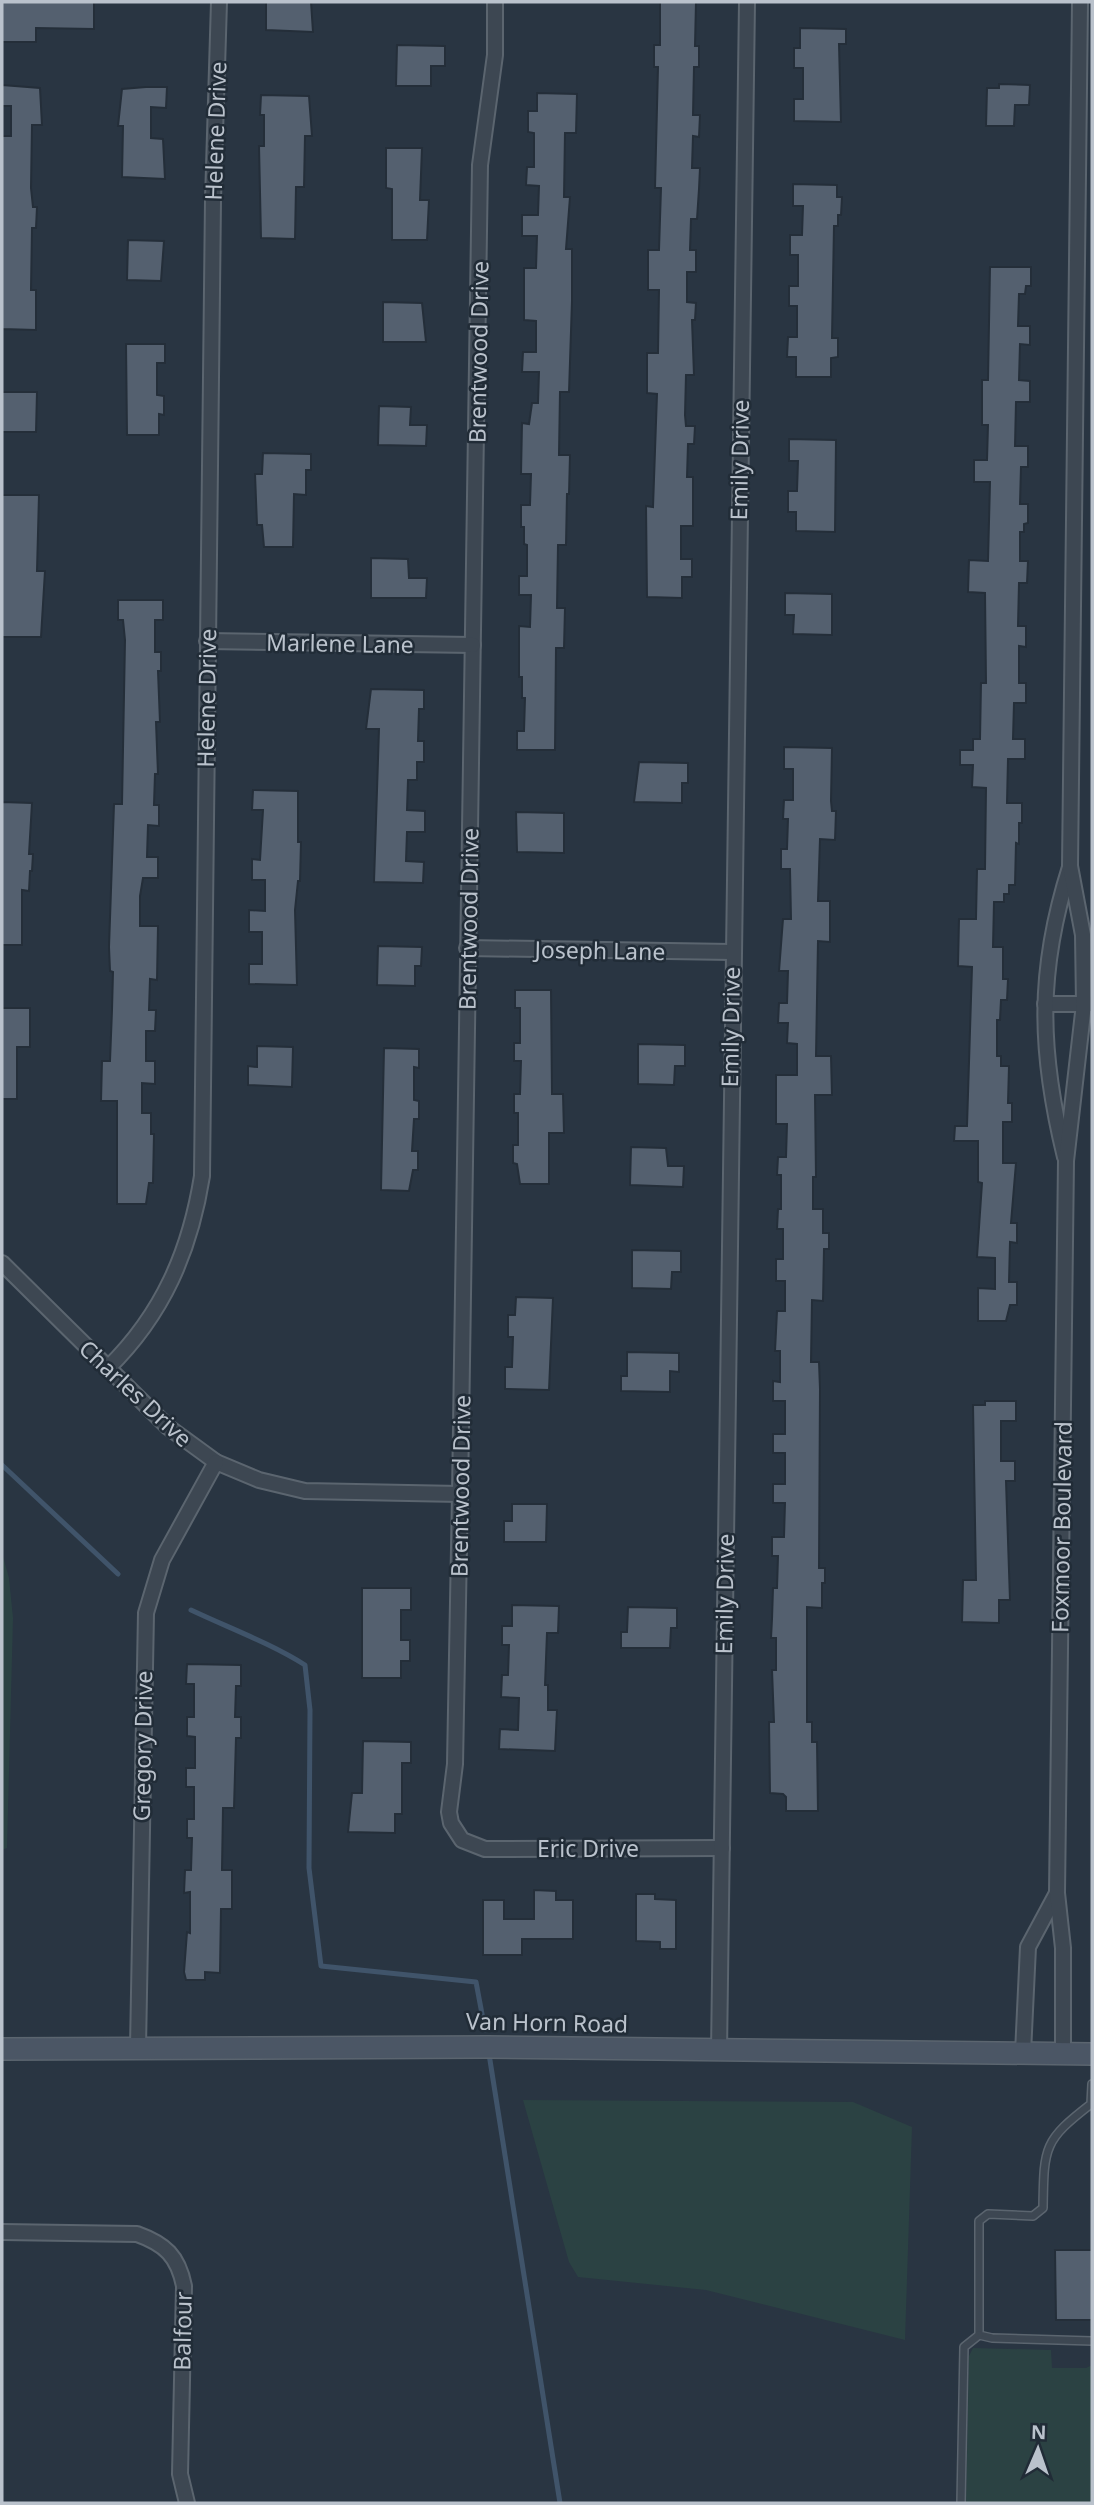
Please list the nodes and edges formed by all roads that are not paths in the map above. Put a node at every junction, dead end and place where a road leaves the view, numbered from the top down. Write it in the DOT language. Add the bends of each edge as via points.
graph roads {
  1 [pos="219,2"];
  2 [pos="495,2"];
  3 [pos="747,2"];
  4 [pos="1080,2"];
  5 [pos="207,641"];
  6 [pos="473,645"];
  7 [pos="1070,866"];
  8 [pos="467,948"];
  9 [pos="732,952"];
  10 [pos="1045,1003"];
  11 [pos="1088,1004"];
  12 [pos="1066,1161"];
  13 [pos="2,1263"];
  14 [pos="108,1368"];
  15 [pos="216,1462"];
  16 [pos="460,1494"];
  17 [pos="458,1835"];
  18 [pos="722,1848"];
  19 [pos="1057,1893"];
  20 [pos="138,2047"];
  21 [pos="2,2049"];
  22 [pos="719,2052"];
  23 [pos="1023,2053"];
  24 [pos="1063,2054"];
  25 [pos="1092,2054"];
  26 [pos="1092,2084"];
  27 [pos="2,2232"];
  28 [pos="979,2335"];
  29 [pos="1092,2341"];
  30 [pos="187,2503"];
  31 [pos="961,2503"];
  1 -- 5 [label="street, Helene Drive"];
  2 -- 6 [label="street, Brentwood Drive" via="495,55 481,165"];
  3 -- 9 [label="street, Emily Drive"];
  4 -- 7 [label="street, Foxmoor Boulevard"];
  5 -- 6 [label="street, Marlene Lane"];
  5 -- 14 [label="street, Helene Drive" via="202,1175 189,1241 172,1282 159,1307"];
  6 -- 8 [label="street, Brentwood Drive"];
  7 -- 10 [label="street, Foxmoor Boulevard" via="1051,932"];
  7 -- 11 [label="street, Foxmoor Boulevard" via="1083,935"];
  8 -- 9 [label="street, Joseph Lane"];
  8 -- 16 [label="street, Brentwood Drive"];
  9 -- 18 [label="street, Emily Drive"];
  10 -- 11 [label="street"];
  10 -- 12 [label="street, Foxmoor Boulevard" via="1052,1104"];
  11 -- 12 [label="street, Foxmoor Boulevard"];
  12 -- 19 [label="street, Foxmoor Boulevard"];
  13 -- 14 [label="street, Charles Drive"];
  14 -- 15 [label="street, Charles Drive" via="168,1426"];
  15 -- 16 [label="street, Charles Drive" via="259,1480 305,1491"];
  15 -- 20 [label="street, Gregory Drive" via="162,1560 146,1613"];
  16 -- 17 [label="street, Brentwood Drive" via="449,1812"];
  17 -- 18 [label="street, Eric Drive" via="469,1845 485,1849"];
  18 -- 22 [label="street, Emily Drive"];
  19 -- 23 [label="street, Foxmoor Boulevard" via="1028,1947"];
  19 -- 24 [label="street, Foxmoor Boulevard" via="1063,1948"];
  20 -- 21 [label="main road, Van Horn Road"];
  20 -- 22 [label="main road, Van Horn Road"];
  22 -- 23 [label="main road, Van Horn Road"];
  23 -- 24 [label="main road, Van Horn Road"];
  24 -- 25 [label="main road, Van Horn Road"];
  26 -- 28 [label="lane" via="1091,2104 1057,2130 1047,2151 1043,2208 1032,2216 988,2214 979,2221"];
  27 -- 30 [label="street, Balfour" via="137,2234 157,2241 174,2257 184,2286 180,2474"];
  28 -- 29 [label="lane"];
  28 -- 31 [label="lane" via="964,2347"];
}
